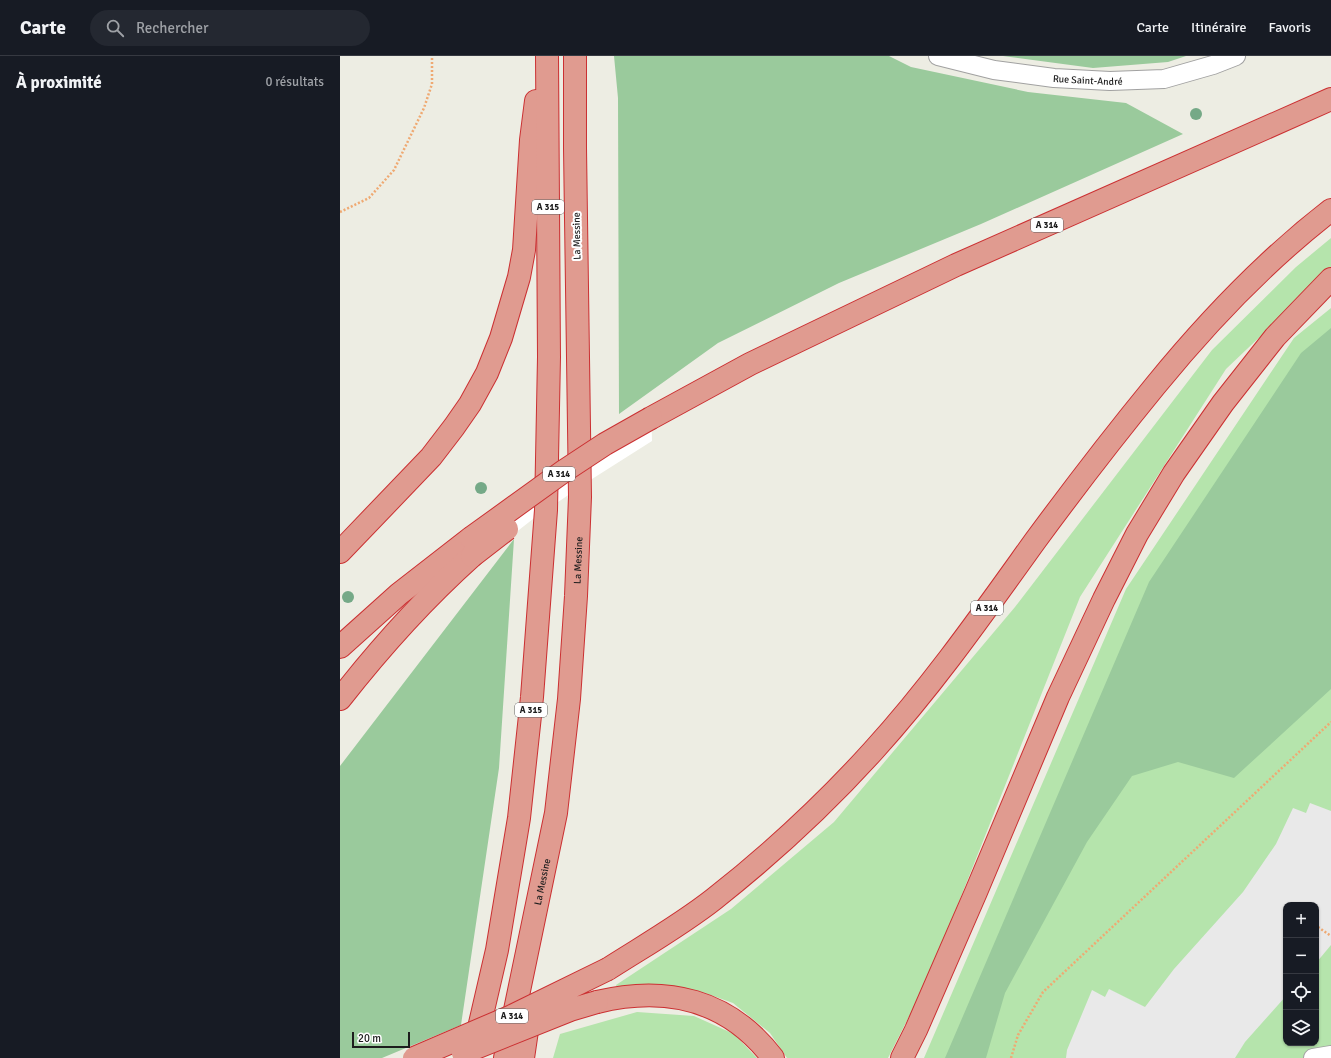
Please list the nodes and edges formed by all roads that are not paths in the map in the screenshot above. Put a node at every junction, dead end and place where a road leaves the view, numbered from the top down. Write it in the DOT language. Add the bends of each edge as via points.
graph roads {
  1 [pos="542,56"];
  2 [pos="547,56"];
  3 [pos="575,56"];
  4 [pos="938,56"];
  5 [pos="1236,56"];
  6 [pos="1331,99"];
  7 [pos="1331,210"];
  8 [pos="1331,279"];
  9 [pos="472,547"];
  10 [pos="340,552"];
  11 [pos="340,647"];
  12 [pos="340,699"];
  13 [pos="556,813"];
  14 [pos="1331,1055"];
  15 [pos="414,1058"];
  16 [pos="449,1058"];
  17 [pos="473,1058"];
  18 [pos="505,1058"];
  19 [pos="523,1058"];
  20 [pos="773,1058"];
  21 [pos="902,1058"];
  22 [pos="1313,1058"];
  1 -- 10 [label="highway" via="531,140 524,250 501,338 487,373 470,404 430,457"];
  2 -- 17 [label="highway, A 315" via="549,357 546,510 520,818 497,950"];
  3 -- 13 [label="highway, La Messine / A 315" via="580,497 569,691"];
  4 -- 5 [label="street, Rue Saint-André" via="994,70 1054,78 1110,81 1164,79"];
  6 -- 9 [label="highway, A 314, bridge" via="956,265 750,364 650,425 605,444 564,471"];
  7 -- 15 [label="highway, A 314, bridge" via="1301,233 1244,285 1193,340 1122,426 977,622 874,751 765,857 712,900 608,969 512,1016"];
  8 -- 21 [label="highway" via="1275,337 1223,403 1174,473 1137,534 1058,697"];
  9 -- 11 [label="highway, A 314" via="399,594"];
  9 -- 12 [label="highway"];
  13 -- 18 [label="highway, La Messine / A 315"];
  13 -- 19 [label="highway"];
  14 -- 22 [label="street"];
  16 -- 20 [label="highway, bridge" via="570,1010 629,996 652,995 705,1005 722,1012 749,1031"];
}
